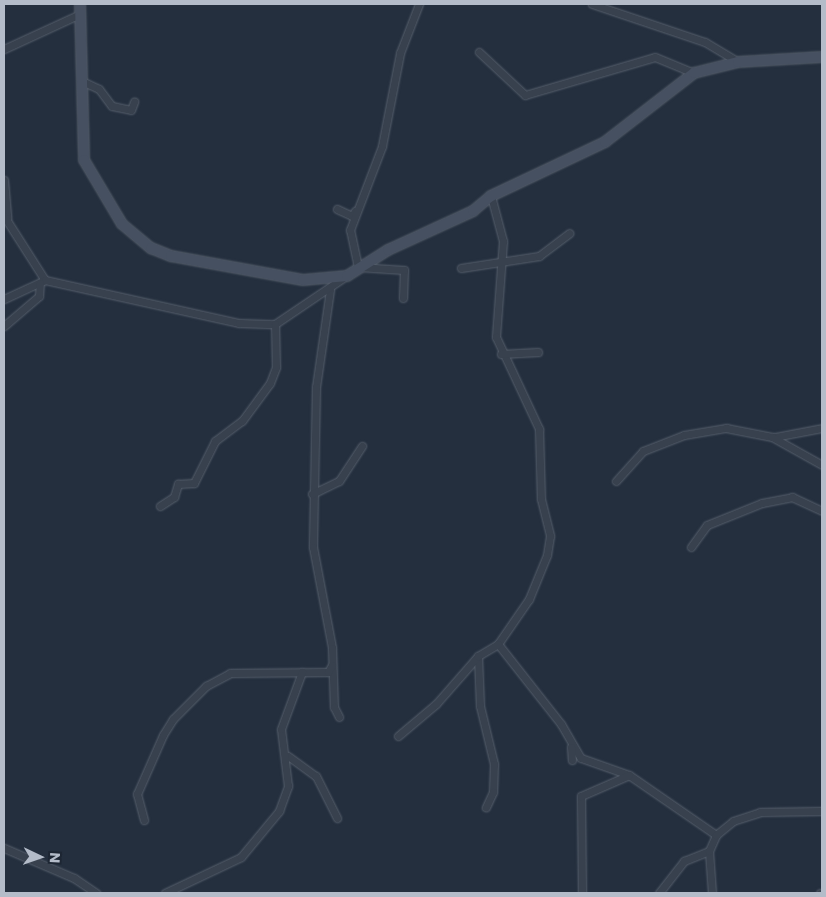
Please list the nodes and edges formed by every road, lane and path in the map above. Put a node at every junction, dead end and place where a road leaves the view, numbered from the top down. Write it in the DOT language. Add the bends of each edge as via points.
graph roads {
  1 [pos="419,4"];
  2 [pos="592,4"];
  3 [pos="80,9"];
  4 [pos="4,49"];
  5 [pos="479,52"];
  6 [pos="822,57"];
  7 [pos="738,62"];
  8 [pos="694,73"];
  9 [pos="86,83"];
  10 [pos="134,102"];
  11 [pos="4,180"];
  12 [pos="491,196"];
  13 [pos="337,209"];
  14 [pos="355,211"];
  15 [pos="5,217"];
  16 [pos="569,233"];
  17 [pos="504,265"];
  18 [pos="358,267"];
  19 [pos="461,268"];
  20 [pos="347,276"];
  21 [pos="42,282"];
  22 [pos="330,290"];
  23 [pos="403,298"];
  24 [pos="4,299"];
  25 [pos="275,324"];
  26 [pos="4,326"];
  27 [pos="538,352"];
  28 [pos="501,354"];
  29 [pos="822,428"];
  30 [pos="772,437"];
  31 [pos="362,446"];
  32 [pos="822,466"];
  33 [pos="616,481"];
  34 [pos="312,494"];
  35 [pos="160,506"];
  36 [pos="822,511"];
  37 [pos="691,547"];
  38 [pos="498,644"];
  39 [pos="478,656"];
  40 [pos="332,664"];
  41 [pos="302,672"];
  42 [pos="339,717"];
  43 [pos="398,736"];
  44 [pos="571,746"];
  45 [pos="288,756"];
  46 [pos="572,760"];
  47 [pos="628,775"];
  48 [pos="486,807"];
  49 [pos="822,811"];
  50 [pos="337,818"];
  51 [pos="144,820"];
  52 [pos="716,835"];
  53 [pos="4,848"];
  54 [pos="709,851"];
  55 [pos="96,893"];
  56 [pos="165,893"];
  57 [pos="582,893"];
  58 [pos="658,893"];
  59 [pos="712,893"];
  1 -- 14 [label="street" via="400,53 382,146"];
  2 -- 7 [label="street" via="705,42"];
  3 -- 4 [label="street"];
  3 -- 9 [label="main road"];
  5 -- 8 [label="street" via="525,95 655,57"];
  6 -- 7 [label="main road"];
  7 -- 8 [label="main road"];
  8 -- 12 [label="main road" via="604,142"];
  9 -- 10 [label="street" via="99,90 112,106 131,110"];
  9 -- 20 [label="main road" via="84,160 110,208 135,237 171,256 252,273 304,280"];
  11 -- 15 [label="street"];
  12 -- 17 [label="street" via="503,241"];
  12 -- 18 [label="main road" via="473,211"];
  13 -- 14 [label="street" via="352,216"];
  14 -- 18 [label="street" via="350,230"];
  15 -- 21 [label="street"];
  16 -- 17 [label="street" via="539,256"];
  17 -- 19 [label="street"];
  17 -- 28 [label="street" via="496,320"];
  18 -- 20 [label="main road"];
  18 -- 23 [label="street" via="404,270"];
  20 -- 22 [label="street"];
  21 -- 24 [label="street"];
  21 -- 25 [label="street" via="239,323"];
  21 -- 26 [label="street" via="38,296"];
  22 -- 25 [label="street"];
  22 -- 34 [label="street" via="316,387"];
  25 -- 35 [label="street" via="276,367 270,383 242,421 215,441 194,483 178,484 174,496"];
  27 -- 28 [label="street"];
  28 -- 38 [label="street" via="539,429 542,499 550,536 548,555 529,599"];
  29 -- 30 [label="street"];
  30 -- 32 [label="street"];
  30 -- 33 [label="street" via="726,428 684,435 643,451"];
  31 -- 34 [label="street" via="339,482"];
  34 -- 40 [label="street" via="316,580"];
  36 -- 37 [label="street" via="792,497 762,503 707,525"];
  38 -- 39 [label="street"];
  38 -- 44 [label="street" via="561,724"];
  39 -- 43 [label="street" via="436,704"];
  39 -- 48 [label="street" via="480,706 494,764 493,792"];
  40 -- 41 [label="street" via="328,672"];
  40 -- 42 [label="street" via="332,694"];
  41 -- 45 [label="street" via="281,729"];
  41 -- 51 [label="street" via="244,671 223,675 206,686 173,719 163,735 137,794"];
  44 -- 46 [label="street"];
  44 -- 47 [label="street" via="581,758"];
  45 -- 50 [label="street" via="316,776"];
  45 -- 56 [label="street" via="288,790 255,843 235,861"];
  47 -- 52 [label="street"];
  47 -- 57 [label="street" via="581,796"];
  49 -- 52 [label="street" via="760,812 733,821"];
  52 -- 54 [label="street"];
  53 -- 55 [label="street" via="74,878"];
  54 -- 58 [label="street" via="684,860"];
  54 -- 59 [label="street"];
}
